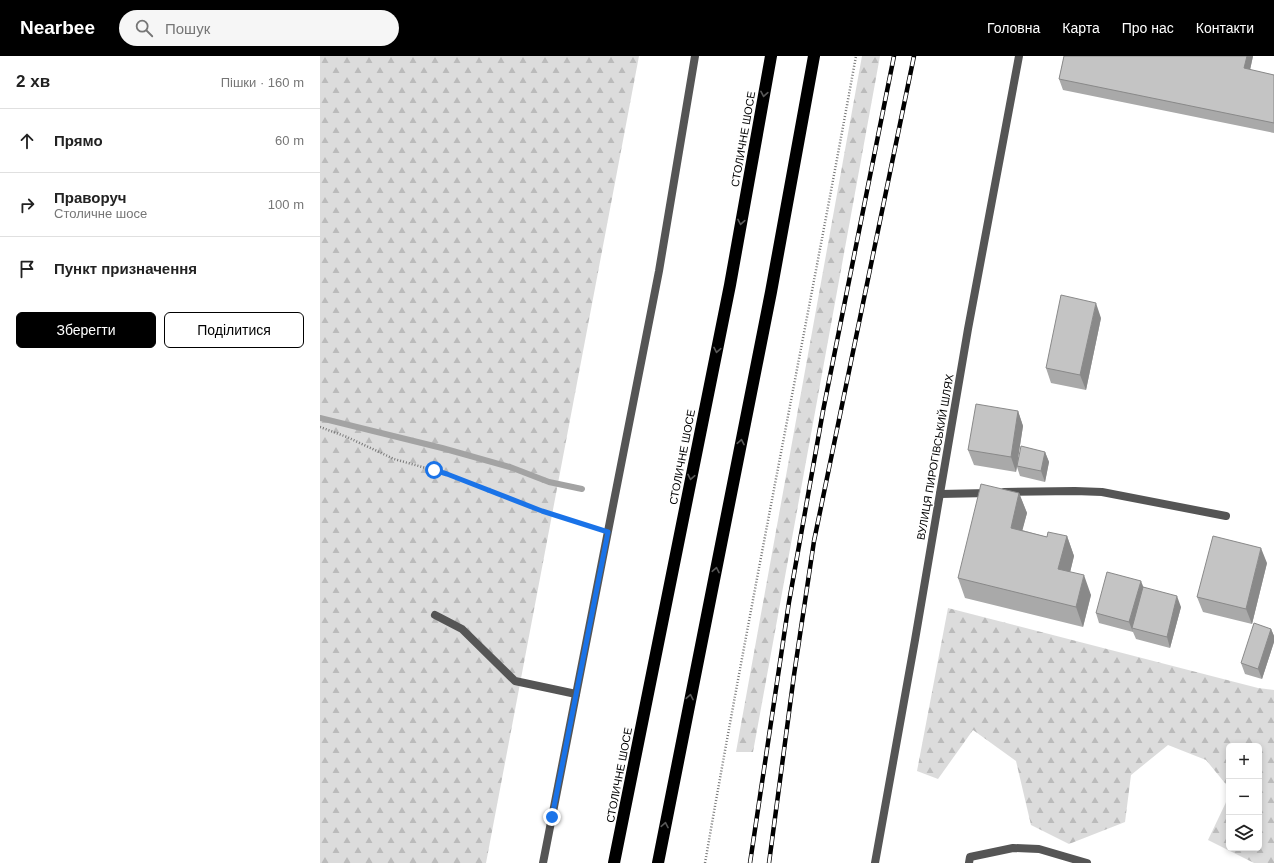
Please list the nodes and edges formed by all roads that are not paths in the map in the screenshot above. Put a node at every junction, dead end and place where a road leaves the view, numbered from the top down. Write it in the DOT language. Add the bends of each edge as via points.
graph roads {
  1 [pos="695,56"];
  2 [pos="771,56"];
  3 [pos="814,56"];
  4 [pos="1019,56"];
  5 [pos="940,494"];
  6 [pos="1226,516"];
  7 [pos="435,615"];
  8 [pos="576,694"];
  9 [pos="543,863"];
  10 [pos="614,863"];
  11 [pos="658,863"];
  12 [pos="875,863"];
  13 [pos="969,863"];
  14 [pos="1087,863"];
  1 -- 8 [label="street" via="659,271"];
  2 -- 10 [label="highway, СТОЛИЧНЕ ШОСЕ, one-way" via="730,285"];
  11 -- 3 [label="highway, one-way" via="771,292"];
  4 -- 5 [label="street, ВУЛИЦЯ ПИРОГІВСЬКИЙ ШЛЯХ"];
  5 -- 6 [label="street" via="1102,492"];
  5 -- 12 [label="street, ВУЛИЦЯ ПИРОГІВСЬКИЙ ШЛЯХ"];
  7 -- 8 [label="street" via="462,629 515,681"];
  8 -- 9 [label="street"];
  13 -- 14 [label="street" via="970,857 1013,848 1039,849"];
}
